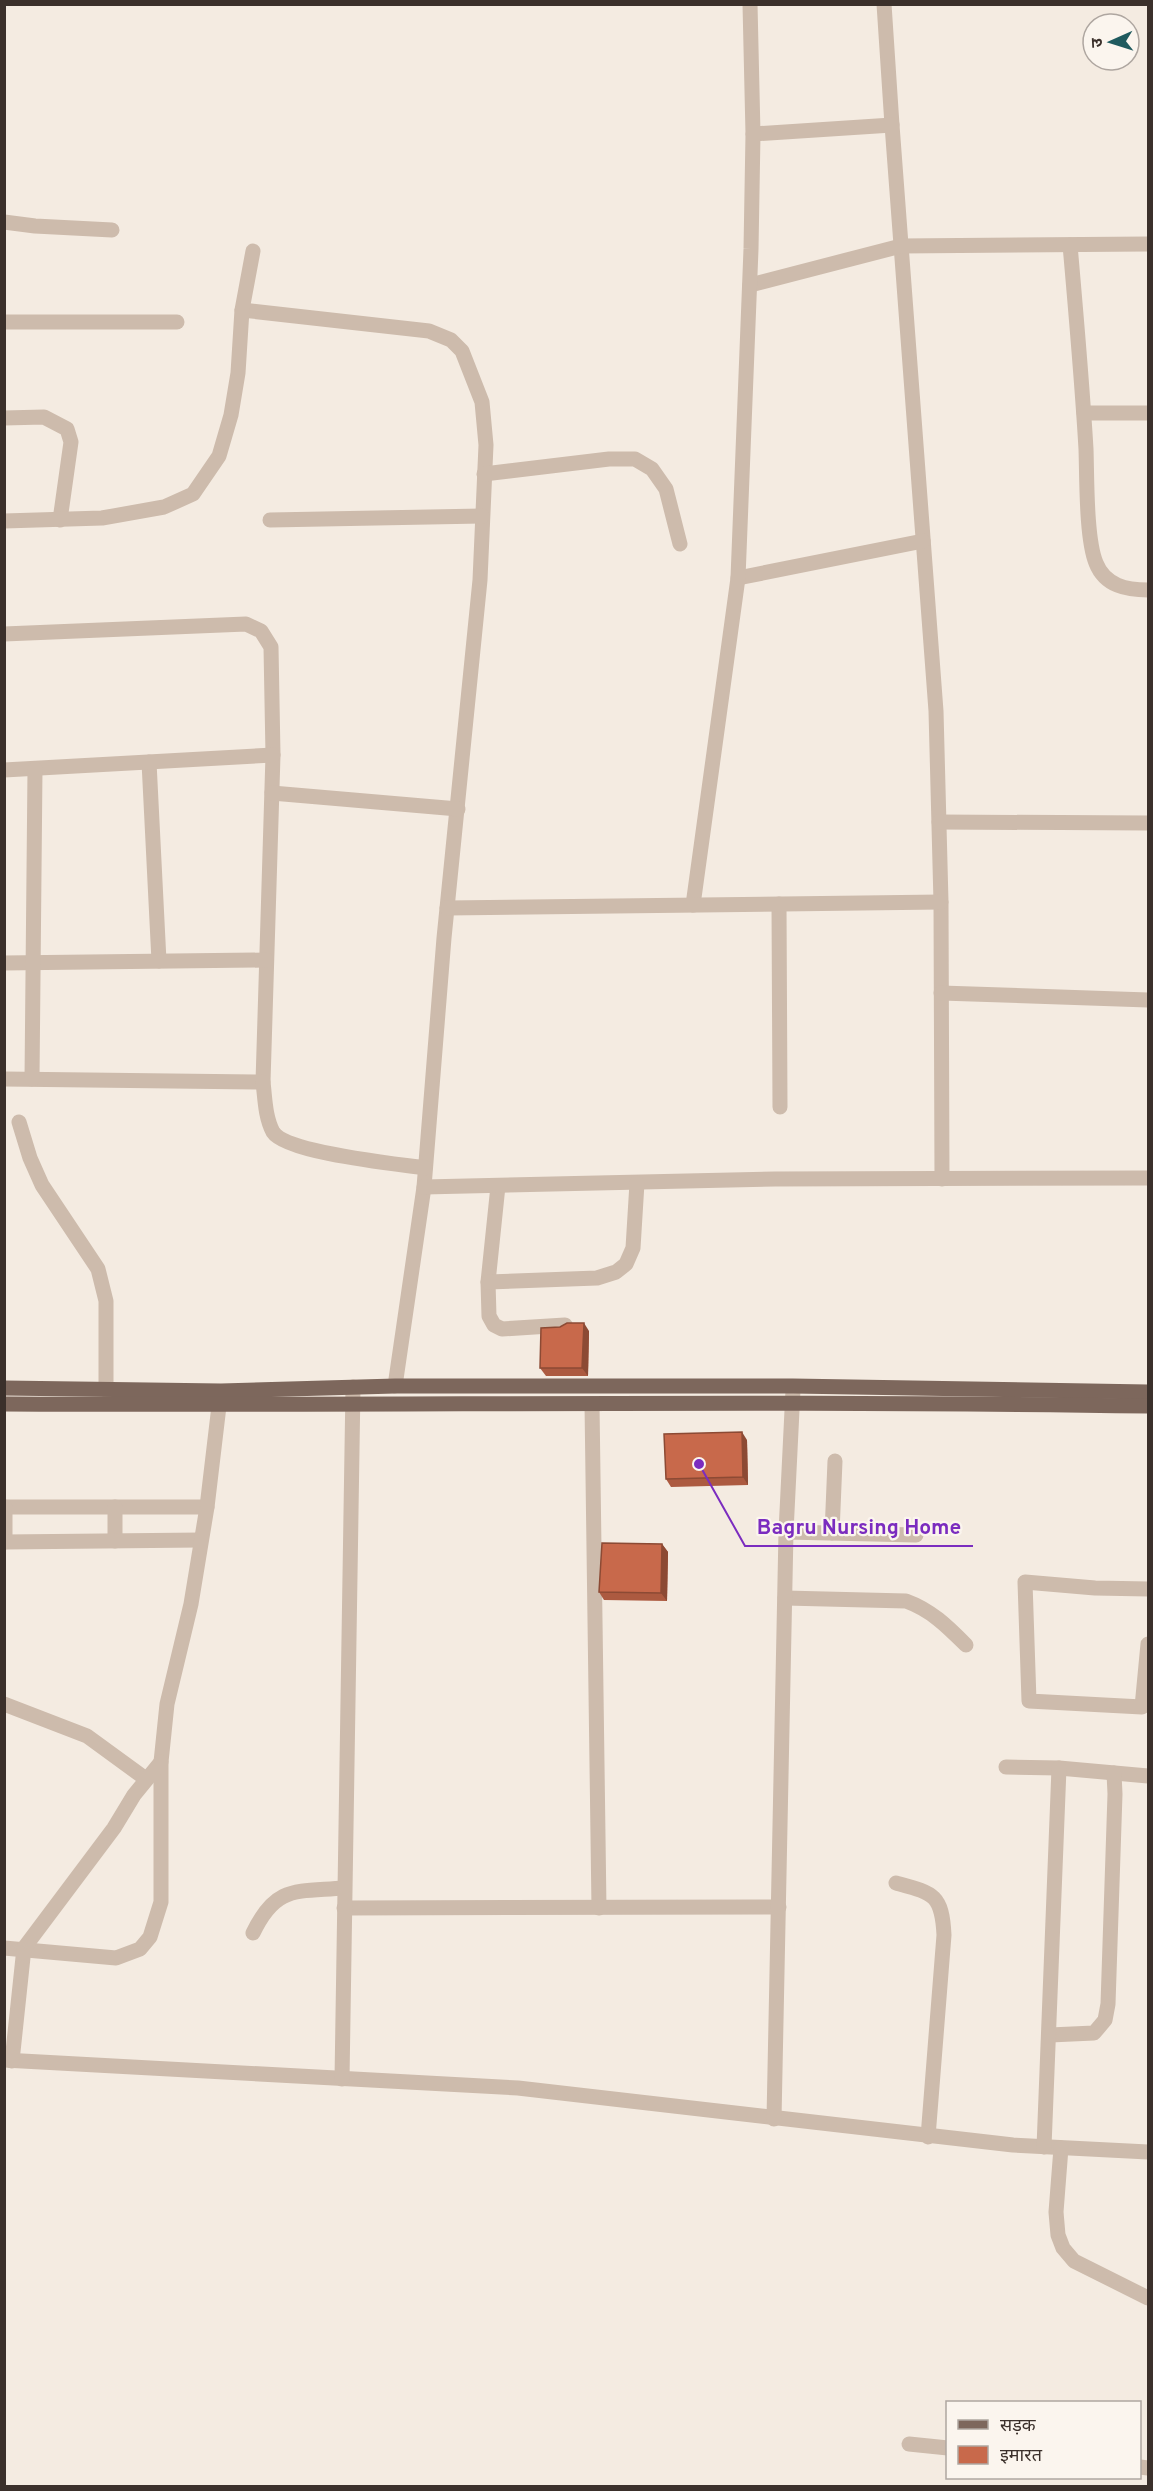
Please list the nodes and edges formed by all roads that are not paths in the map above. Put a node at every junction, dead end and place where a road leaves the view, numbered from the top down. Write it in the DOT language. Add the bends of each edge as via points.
graph roads {
  1 [pos="750,4"];
  2 [pos="884,4"];
  3 [pos="892,125"];
  4 [pos="753,134"];
  5 [pos="4,222"];
  6 [pos="112,230"];
  7 [pos="1149,244"];
  8 [pos="1070,245"];
  9 [pos="901,246"];
  10 [pos="253,250"];
  11 [pos="750,285"];
  12 [pos="242,310"];
  13 [pos="4,322"];
  14 [pos="177,322"];
  15 [pos="1084,413"];
  16 [pos="1149,413"];
  17 [pos="4,418"];
  18 [pos="484,474"];
  19 [pos="482,516"];
  20 [pos="60,519"];
  21 [pos="270,520"];
  22 [pos="4,521"];
  23 [pos="923,541"];
  24 [pos="680,544"];
  25 [pos="738,578"];
  26 [pos="1149,590"];
  27 [pos="4,634"];
  28 [pos="273,755"];
  29 [pos="149,762"];
  30 [pos="35,769"];
  31 [pos="4,770"];
  32 [pos="272,793"];
  33 [pos="458,809"];
  34 [pos="939,822"];
  35 [pos="1149,823"];
  36 [pos="941,902"];
  37 [pos="779,904"];
  38 [pos="693,905"];
  39 [pos="447,908"];
  40 [pos="266,960"];
  41 [pos="159,961"];
  42 [pos="32,962"];
  43 [pos="4,963"];
  44 [pos="941,993"];
  45 [pos="1149,1000"];
  46 [pos="4,1079"];
  47 [pos="32,1079"];
  48 [pos="262,1082"];
  49 [pos="780,1107"];
  50 [pos="19,1122"];
  51 [pos="425,1168"];
  52 [pos="1149,1178"];
  53 [pos="942,1179"];
  54 [pos="637,1183"];
  55 [pos="498,1186"];
  56 [pos="424,1187"];
  57 [pos="488,1282"];
  58 [pos="565,1325"];
  59 [pos="395,1386"];
  60 [pos="793,1386"];
  61 [pos="352,1387"];
  62 [pos="4,1388"];
  63 [pos="106,1390"];
  64 [pos="1149,1392"];
  65 [pos="793,1402"];
  66 [pos="4,1404"];
  67 [pos="352,1404"];
  68 [pos="592,1404"];
  69 [pos="219,1406"];
  70 [pos="1149,1406"];
  71 [pos="835,1461"];
  72 [pos="115,1507"];
  73 [pos="207,1507"];
  74 [pos="5,1508"];
  75 [pos="786,1532"];
  76 [pos="832,1533"];
  77 [pos="916,1535"];
  78 [pos="201,1540"];
  79 [pos="115,1541"];
  80 [pos="5,1542"];
  81 [pos="1149,1589"];
  82 [pos="785,1598"];
  83 [pos="1149,1644"];
  84 [pos="966,1645"];
  85 [pos="4,1704"];
  86 [pos="161,1762"];
  87 [pos="1006,1767"];
  88 [pos="1059,1768"];
  89 [pos="1114,1773"];
  90 [pos="1149,1776"];
  91 [pos="146,1779"];
  92 [pos="896,1883"];
  93 [pos="344,1888"];
  94 [pos="344,1908"];
  95 [pos="599,1908"];
  96 [pos="779,1908"];
  97 [pos="253,1933"];
  98 [pos="4,1948"];
  99 [pos="24,1948"];
  100 [pos="1050,2035"];
  101 [pos="8,2060"];
  102 [pos="342,2079"];
  103 [pos="774,2119"];
  104 [pos="928,2137"];
  105 [pos="1044,2147"];
  106 [pos="1061,2148"];
  107 [pos="1149,2152"];
  108 [pos="1149,2298"];
  109 [pos="909,2444"];
  110 [pos="946,2448"];
  1 -- 4 [label="street"];
  2 -- 3 [label="street"];
  3 -- 4 [label="street"];
  3 -- 9 [label="street"];
  4 -- 11 [label="street"];
  5 -- 6 [label="street"];
  7 -- 8 [label="street"];
  8 -- 9 [label="street"];
  8 -- 15 [label="street"];
  9 -- 11 [label="street"];
  9 -- 23 [label="street"];
  10 -- 12 [label="street"];
  11 -- 25 [label="street"];
  12 -- 18 [label="street" via="429,331 451,340 462,351 482,402"];
  12 -- 20 [label="street" via="231,415 219,456 193,494 164,507 133,514"];
  13 -- 14 [label="street"];
  15 -- 16 [label="street"];
  15 -- 26 [label="street" via="1090,531 1096,563 1109,581 1127,590"];
  17 -- 20 [label="street" via="44,417 67,429 71,442"];
  18 -- 19 [label="street"];
  18 -- 24 [label="street" via="635,459 652,469 666,489"];
  19 -- 21 [label="street"];
  19 -- 33 [label="street" via="480,580"];
  20 -- 22 [label="street"];
  23 -- 25 [label="street"];
  23 -- 34 [label="street" via="936,711"];
  25 -- 38 [label="street"];
  27 -- 28 [label="street" via="246,624 261,631 271,647"];
  28 -- 29 [label="street"];
  28 -- 32 [label="street"];
  29 -- 30 [label="street"];
  29 -- 41 [label="street"];
  30 -- 31 [label="street"];
  30 -- 42 [label="street"];
  32 -- 33 [label="street"];
  32 -- 40 [label="street"];
  33 -- 39 [label="street"];
  34 -- 35 [label="street"];
  34 -- 36 [label="street"];
  36 -- 37 [label="street"];
  36 -- 44 [label="street"];
  37 -- 38 [label="street"];
  37 -- 49 [label="street"];
  38 -- 39 [label="street"];
  39 -- 51 [label="street"];
  40 -- 41 [label="street"];
  40 -- 48 [label="street"];
  41 -- 42 [label="street"];
  42 -- 43 [label="street"];
  42 -- 47 [label="street"];
  44 -- 45 [label="street"];
  44 -- 53 [label="street"];
  46 -- 47 [label="street"];
  47 -- 48 [label="street"];
  48 -- 51 [label="street" via="267,1113 274,1132 283,1141 326,1153"];
  50 -- 63 [label="street" via="42,1185 98,1269 106,1301"];
  51 -- 56 [label="street"];
  52 -- 53 [label="street"];
  53 -- 54 [label="street"];
  54 -- 55 [label="street"];
  54 -- 57 [label="street" via="633,1248 626,1264 616,1272 597,1278"];
  55 -- 56 [label="street"];
  55 -- 57 [label="street"];
  56 -- 59 [label="street"];
  57 -- 58 [label="street" via="489,1316 494,1325 502,1329"];
  59 -- 60 [label="main road"];
  59 -- 61 [label="main road"];
  60 -- 64 [label="main road"];
  60 -- 65 [label="street"];
  61 -- 63 [label="main road"];
  61 -- 67 [label="street"];
  62 -- 63 [label="main road"];
  65 -- 68 [label="main road"];
  65 -- 70 [label="main road"];
  65 -- 75 [label="street"];
  66 -- 69 [label="main road"];
  67 -- 68 [label="main road"];
  67 -- 69 [label="main road"];
  67 -- 93 [label="street"];
  68 -- 95 [label="street"];
  69 -- 73 [label="street"];
  71 -- 76 [label="street"];
  72 -- 73 [label="street"];
  72 -- 74 [label="street"];
  72 -- 79 [label="street"];
  73 -- 78 [label="street"];
  74 -- 80 [label="street"];
  75 -- 76 [label="street"];
  75 -- 82 [label="street"];
  76 -- 77 [label="street"];
  78 -- 79 [label="street"];
  78 -- 86 [label="street" via="167,1704"];
  79 -- 80 [label="street"];
  81 -- 83 [label="street" via="1025,1582 1029,1701 1142,1707"];
  82 -- 84 [label="street" via="906,1601 938,1617"];
  82 -- 96 [label="street"];
  85 -- 91 [label="street" via="87,1736"];
  86 -- 91 [label="street"];
  86 -- 99 [label="street" via="161,1902 150,1937 140,1949 116,1958"];
  87 -- 88 [label="street"];
  88 -- 89 [label="street"];
  88 -- 100 [label="street"];
  89 -- 90 [label="street"];
  89 -- 100 [label="street" via="1105,2020 1094,2033"];
  91 -- 99 [label="street"];
  92 -- 104 [label="street" via="924,1890 935,1898 942,1912 944,1935"];
  93 -- 94 [label="street"];
  93 -- 97 [label="street" via="292,1892 274,1901"];
  94 -- 95 [label="street"];
  94 -- 102 [label="street"];
  95 -- 96 [label="street"];
  96 -- 103 [label="street"];
  98 -- 99 [label="street"];
  99 -- 101 [label="street"];
  100 -- 105 [label="street"];
  101 -- 102 [label="street"];
  102 -- 103 [label="street" via="518,2088"];
  103 -- 104 [label="street"];
  104 -- 105 [label="street"];
  105 -- 106 [label="street"];
  106 -- 107 [label="street"];
  106 -- 108 [label="street" via="1056,2212 1063,2248 1074,2261"];
  109 -- 110 [label="street"];
}
